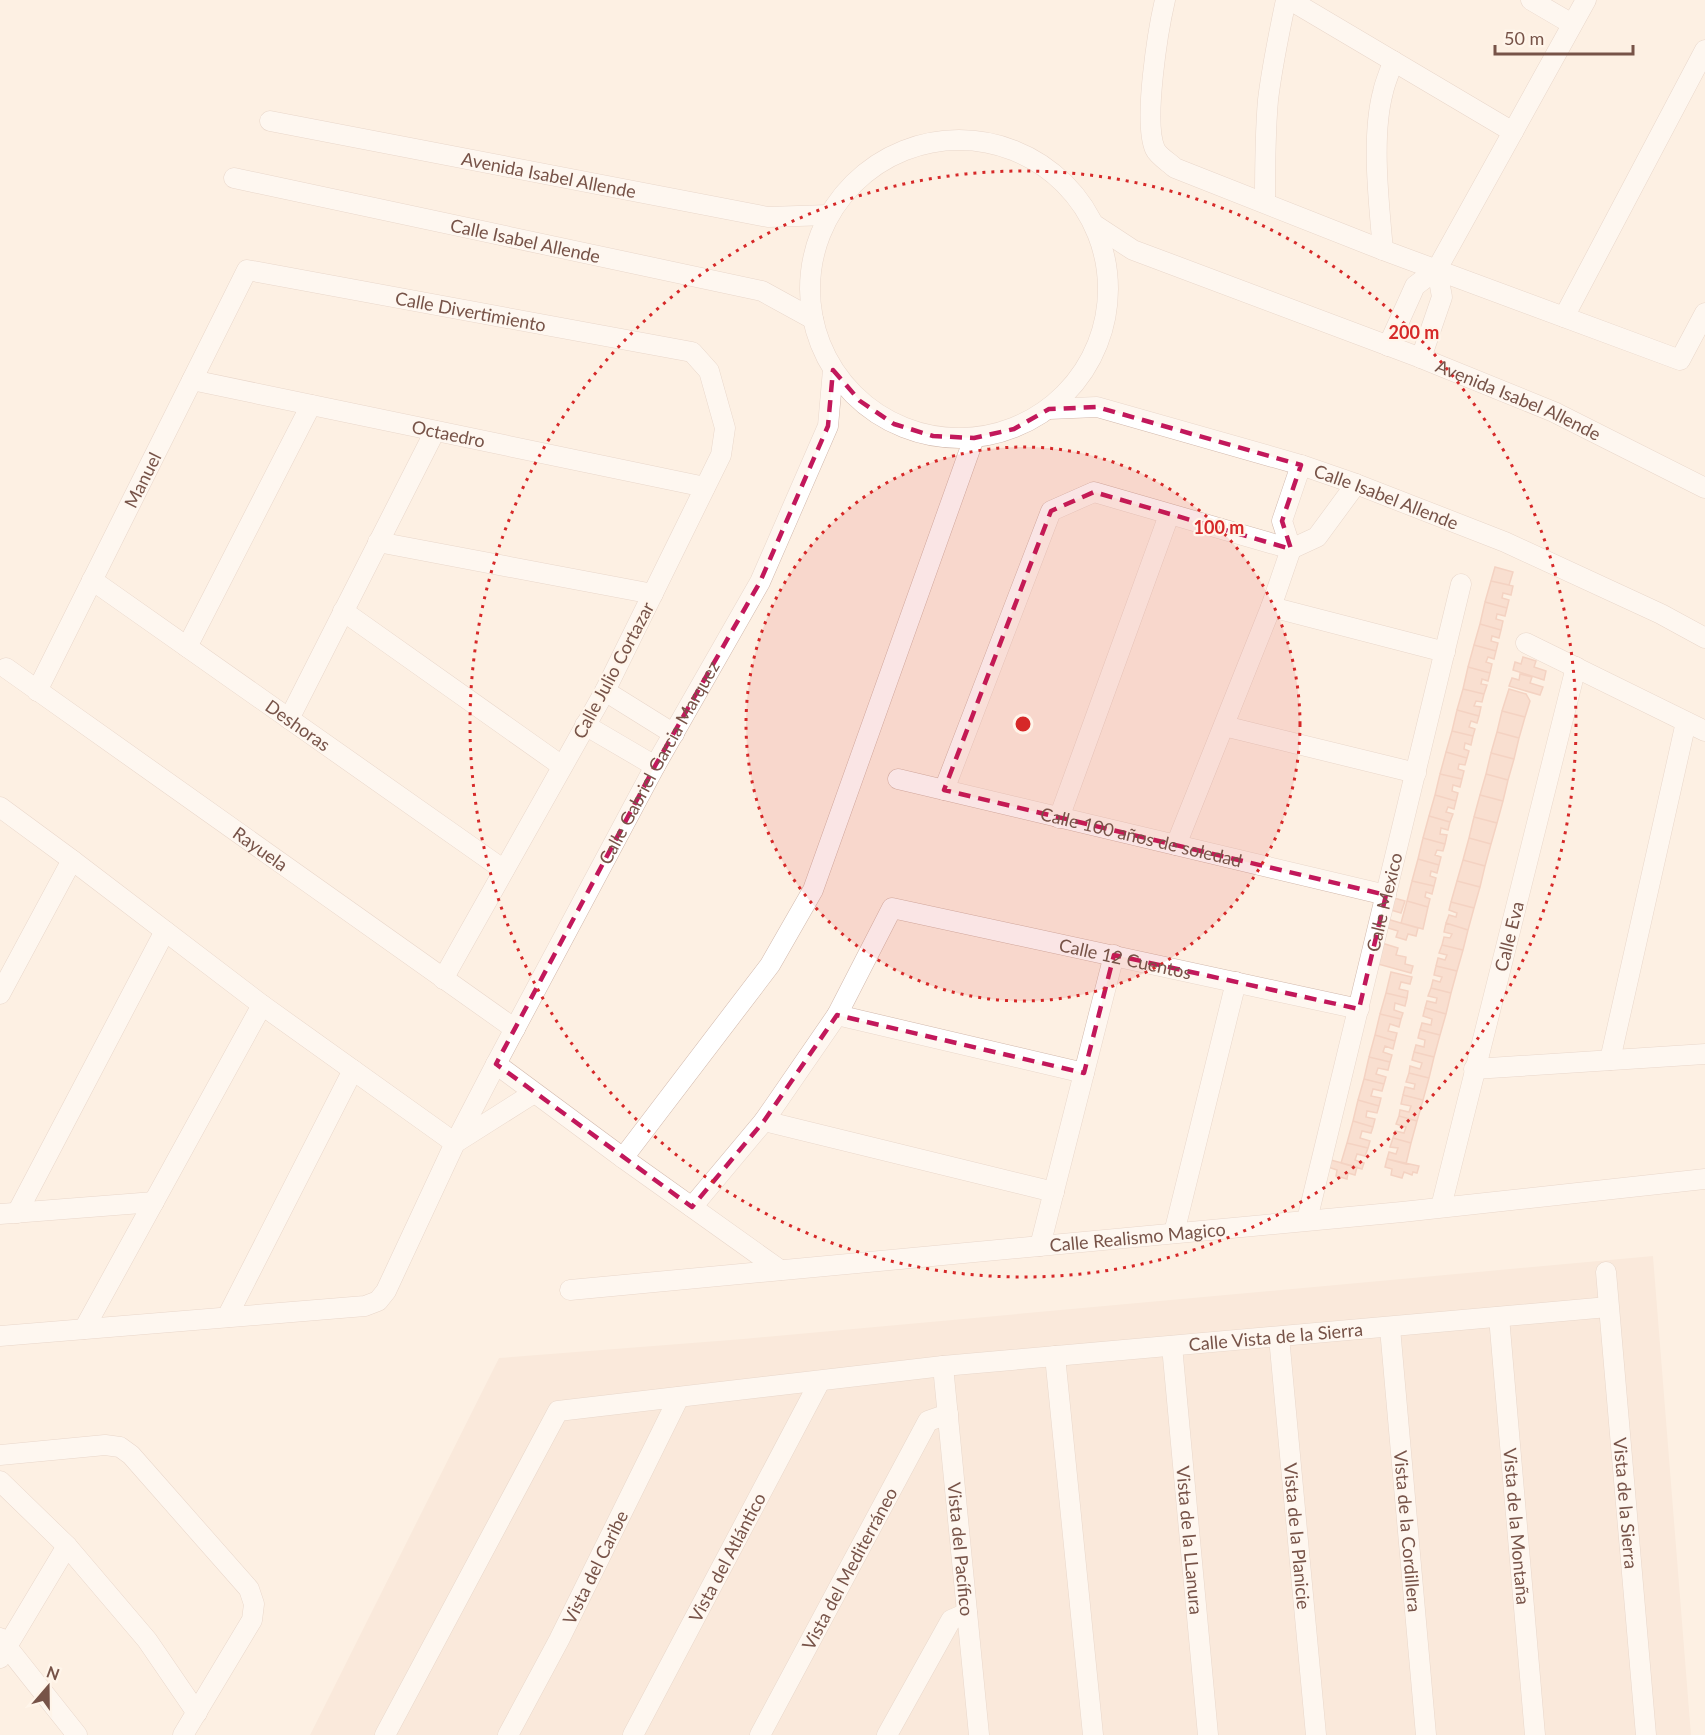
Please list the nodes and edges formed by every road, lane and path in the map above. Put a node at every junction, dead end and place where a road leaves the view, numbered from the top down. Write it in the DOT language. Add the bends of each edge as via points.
graph roads {
  1 [pos="1165,0"];
  2 [pos="1288,0"];
  3 [pos="1531,0"];
  4 [pos="1586,0"];
  5 [pos="1572,24"];
  6 [pos="1705,50"];
  7 [pos="1393,61"];
  8 [pos="270,121"];
  9 [pos="1513,132"];
  10 [pos="234,178"];
  11 [pos="1264,202"];
  12 [pos="828,215"];
  13 [pos="1095,225"];
  14 [pos="1383,250"];
  15 [pos="1437,269"];
  16 [pos="247,270"];
  17 [pos="1705,313"];
  18 [pos="1564,317"];
  19 [pos="813,319"];
  20 [pos="1388,346"];
  21 [pos="692,352"];
  22 [pos="1421,358"];
  23 [pos="833,370"];
  24 [pos="192,380"];
  25 [pos="311,405"];
  26 [pos="1049,409"];
  27 [pos="435,431"];
  28 [pos="974,438"];
  29 [pos="1301,465"];
  30 [pos="1356,484"];
  31 [pos="705,487"];
  32 [pos="1705,488"];
  33 [pos="1169,515"];
  34 [pos="378,542"];
  35 [pos="1291,549"];
  36 [pos="92,580"];
  37 [pos="1461,584"];
  38 [pos="652,594"];
  39 [pos="1271,607"];
  40 [pos="343,611"];
  41 [pos="1705,638"];
  42 [pos="1526,643"];
  43 [pos="188,647"];
  44 [pos="1445,652"];
  45 [pos="1576,667"];
  46 [pos="6,668"];
  47 [pos="37,691"];
  48 [pos="605,691"];
  49 [pos="289,719"];
  50 [pos="1686,722"];
  51 [pos="585,725"];
  52 [pos="1224,726"];
  53 [pos="1705,731"];
  54 [pos="674,734"];
  55 [pos="655,765"];
  56 [pos="562,766"];
  57 [pos="1416,773"];
  58 [pos="898,779"];
  59 [pos="944,790"];
  60 [pos="0,807"];
  61 [pos="1059,818"];
  62 [pos="1176,845"];
  63 [pos="72,860"];
  64 [pos="504,870"];
  65 [pos="1386,896"];
  66 [pos="165,931"];
  67 [pos="1114,955"];
  68 [pos="443,979"];
  69 [pos="1236,982"];
  70 [pos="0,994"];
  71 [pos="262,1005"];
  72 [pos="1359,1009"];
  73 [pos="837,1015"];
  74 [pos="515,1029"];
  75 [pos="1705,1054"];
  76 [pos="1610,1060"];
  77 [pos="496,1064"];
  78 [pos="354,1070"];
  79 [pos="1474,1070"];
  80 [pos="1084,1073"];
  81 [pos="534,1093"];
  82 [pos="764,1121"];
  83 [pos="455,1143"];
  84 [pos="622,1158"];
  85 [pos="1705,1179"];
  86 [pos="1054,1192"];
  87 [pos="154,1202"];
  88 [pos="692,1207"];
  89 [pos="1441,1207"];
  90 [pos="8,1213"];
  91 [pos="1307,1220"];
  92 [pos="1174,1233"];
  93 [pos="1040,1246"];
  94 [pos="780,1270"];
  95 [pos="1606,1272"];
  96 [pos="570,1290"];
  97 [pos="1608,1307"];
  98 [pos="227,1317"];
  99 [pos="1499,1317"];
  100 [pos="1390,1328"];
  101 [pos="84,1329"];
  102 [pos="0,1336"];
  103 [pos="1279,1337"];
  104 [pos="1172,1346"];
  105 [pos="1055,1356"];
  106 [pos="943,1366"];
  107 [pos="820,1381"];
  108 [pos="679,1397"];
  109 [pos="948,1414"];
  110 [pos="0,1455"];
  111 [pos="0,1481"];
  112 [pos="67,1546"];
  113 [pos="967,1613"];
  114 [pos="2,1647"];
  115 [pos="196,1713"];
  116 [pos="77,1735"];
  117 [pos="183,1735"];
  118 [pos="385,1735"];
  119 [pos="508,1735"];
  120 [pos="633,1735"];
  121 [pos="760,1735"];
  122 [pos="887,1735"];
  123 [pos="979,1735"];
  124 [pos="1093,1735"];
  125 [pos="1208,1735"];
  126 [pos="1316,1735"];
  127 [pos="1425,1735"];
  128 [pos="1535,1735"];
  129 [pos="1646,1735"];
  1 -- 11 [label="street" via="1150,118 1155,150 1175,168"];
  2 -- 7 [label="street"];
  2 -- 11 [label="street" via="1275,51 1269,99"];
  3 -- 5 [label="street"];
  4 -- 5 [label="street"];
  5 -- 9 [label="street"];
  6 -- 18 [label="street"];
  7 -- 9 [label="street"];
  7 -- 14 [label="street" via="1382,94 1378,132"];
  8 -- 12 [label="street, Avenida Isabel Allende" via="768,218"];
  9 -- 15 [label="street"];
  10 -- 19 [label="street, Calle Isabel Allende" via="762,291"];
  11 -- 14 [label="street"];
  12 -- 13 [label="street" via="853,182 886,158 924,143 964,139 1005,146 1042,164 1072,191"];
  12 -- 19 [label="street" via="813,252 808,293"];
  13 -- 20 [label="street, Avenida Isabel Allende" via="1133,250"];
  13 -- 26 [label="street" via="1107,264 1108,305 1099,345 1078,380"];
  14 -- 15 [label="street"];
  15 -- 18 [label="street"];
  15 -- 20 [label="street" via="1415,286"];
  15 -- 22 [label="street" via="1442,297"];
  16 -- 21 [label="street, Calle Divertimiento"];
  16 -- 24 [label="street, Manuel"];
  17 -- 18 [label="street" via="1680,360"];
  19 -- 23 [label="street" via="815,333"];
  20 -- 22 [label="street, Avenida Isabel Allende"];
  21 -- 31 [label="street, Calle Julio Cortazar" via="709,370 725,428 721,455"];
  22 -- 32 [label="street, Avenida Isabel Allende" via="1554,412"];
  23 -- 28 [label="street" via="860,401 894,424 933,436"];
  23 -- 54 [label="street, Calle Gabriel Garcia Marquez" via="828,426 760,582"];
  24 -- 25 [label="street, Octaedro"];
  24 -- 36 [label="street, Manuel"];
  25 -- 27 [label="street, Octaedro"];
  25 -- 43 [label="street"];
  26 -- 28 [label="street" via="1014,429"];
  26 -- 29 [label="street, Calle Isabel Allende" via="1097,407"];
  27 -- 31 [label="street, Octaedro"];
  27 -- 34 [label="street"];
  28 -- 84 [label="street" via="813,890 770,965"];
  29 -- 30 [label="street, Calle Isabel Allende"];
  29 -- 35 [label="street" via="1282,521"];
  30 -- 35 [label="street" via="1317,537"];
  30 -- 41 [label="street, Calle Isabel Allende" via="1505,542"];
  31 -- 38 [label="street, Calle Julio Cortazar"];
  33 -- 35 [label="street"];
  33 -- 59 [label="street" via="1094,492 1051,511"];
  33 -- 61 [label="street"];
  34 -- 38 [label="street"];
  34 -- 40 [label="street"];
  35 -- 39 [label="street"];
  36 -- 43 [label="street, Deshoras"];
  36 -- 47 [label="street, Manuel"];
  37 -- 44 [label="street, Calle Mexico"];
  38 -- 48 [label="street, Calle Julio Cortazar"];
  39 -- 44 [label="street"];
  39 -- 52 [label="street"];
  40 -- 49 [label="street"];
  40 -- 56 [label="street"];
  42 -- 45 [label="street"];
  43 -- 49 [label="street, Deshoras"];
  44 -- 57 [label="street, Calle Mexico"];
  45 -- 50 [label="street"];
  45 -- 79 [label="street, Calle Eva"];
  46 -- 47 [label="street, Rayuela"];
  47 -- 68 [label="street, Rayuela"];
  48 -- 51 [label="street, Calle Julio Cortazar"];
  48 -- 54 [label="street"];
  49 -- 64 [label="street, Deshoras"];
  50 -- 53 [label="street"];
  50 -- 76 [label="street"];
  51 -- 55 [label="street"];
  51 -- 56 [label="street, Calle Julio Cortazar"];
  52 -- 57 [label="street"];
  52 -- 62 [label="street"];
  54 -- 55 [label="street, Calle Gabriel Garcia Marquez"];
  55 -- 74 [label="street, Calle Gabriel Garcia Marquez"];
  56 -- 64 [label="street, Calle Julio Cortazar"];
  57 -- 65 [label="street, Calle Mexico"];
  58 -- 59 [label="street, Calle 100 años de soledad"];
  59 -- 61 [label="street, Calle 100 años de soledad"];
  60 -- 63 [label="street"];
  61 -- 62 [label="street, Calle 100 años de soledad"];
  62 -- 65 [label="street, Calle 100 años de soledad"];
  63 -- 66 [label="street"];
  63 -- 70 [label="street"];
  64 -- 68 [label="street, Calle Julio Cortazar"];
  65 -- 72 [label="street, Calle Mexico"];
  66 -- 71 [label="street"];
  66 -- 90 [label="street"];
  67 -- 69 [label="street, Calle 12 Cuentos"];
  67 -- 73 [label="street, Calle 12 Cuentos" via="892,908"];
  67 -- 80 [label="street"];
  68 -- 74 [label="street, Rayuela"];
  69 -- 72 [label="street, Calle 12 Cuentos"];
  69 -- 92 [label="street"];
  71 -- 78 [label="street"];
  71 -- 87 [label="street"];
  72 -- 91 [label="street, Calle Mexico"];
  73 -- 80 [label="street"];
  73 -- 82 [label="street"];
  74 -- 77 [label="street, Calle Gabriel Garcia Marquez"];
  75 -- 76 [label="street"];
  76 -- 79 [label="street"];
  77 -- 81 [label="street"];
  77 -- 83 [label="street, Calle Gabriel Garcia Marquez"];
  78 -- 83 [label="street"];
  78 -- 98 [label="street"];
  79 -- 89 [label="street, Calle Eva"];
  80 -- 86 [label="street"];
  81 -- 83 [label="street"];
  81 -- 84 [label="street"];
  82 -- 86 [label="street"];
  82 -- 88 [label="street"];
  83 -- 98 [label="street, Calle Gabriel Garcia Marquez" via="378,1301 365,1306"];
  84 -- 88 [label="street"];
  85 -- 89 [label="street, Calle Realismo Magico"];
  86 -- 93 [label="street"];
  87 -- 90 [label="street"];
  87 -- 101 [label="street"];
  88 -- 94 [label="street"];
  89 -- 91 [label="street, Calle Realismo Magico"];
  91 -- 92 [label="street, Calle Realismo Magico"];
  92 -- 93 [label="street, Calle Realismo Magico"];
  93 -- 94 [label="street, Calle Realismo Magico"];
  94 -- 96 [label="street, Calle Realismo Magico"];
  95 -- 97 [label="street, Vista de la Sierra"];
  97 -- 99 [label="street, Calle Vista de la Sierra"];
  97 -- 129 [label="street, Vista de la Sierra"];
  98 -- 101 [label="street"];
  99 -- 100 [label="street, Calle Vista de la Sierra"];
  99 -- 128 [label="street, Vista de la Montaña"];
  100 -- 103 [label="street, Calle Vista de la Sierra"];
  100 -- 127 [label="street, Vista de la Cordillera"];
  101 -- 102 [label="street"];
  103 -- 104 [label="street, Calle Vista de la Sierra"];
  103 -- 126 [label="street, Vista de la Planicie"];
  104 -- 105 [label="street, Calle Vista de la Sierra"];
  104 -- 125 [label="street, Vista de la LLanura"];
  105 -- 106 [label="street, Calle Vista de la Sierra"];
  105 -- 124 [label="street"];
  106 -- 107 [label="street, Calle Vista de la Sierra"];
  106 -- 109 [label="street, Vista del Pacífico"];
  107 -- 108 [label="street, Calle Vista de la Sierra"];
  107 -- 120 [label="street, Vista del Atlántico"];
  108 -- 118 [label="street, Calle Vista de la Sierra" via="558,1411"];
  108 -- 119 [label="street, Vista del Caribe"];
  109 -- 113 [label="street, Vista del Pacífico"];
  109 -- 121 [label="street, Vista del Mediterráneo" via="928,1421"];
  110 -- 115 [label="street" via="120,1447 249,1588 254,1604 252,1620"];
  111 -- 112 [label="street"];
  112 -- 114 [label="street"];
  112 -- 115 [label="street" via="147,1640"];
  113 -- 122 [label="street" via="951,1620"];
  113 -- 123 [label="street, Vista del Pacífico"];
  114 -- 116 [label="street"];
  115 -- 117 [label="street"];
}
